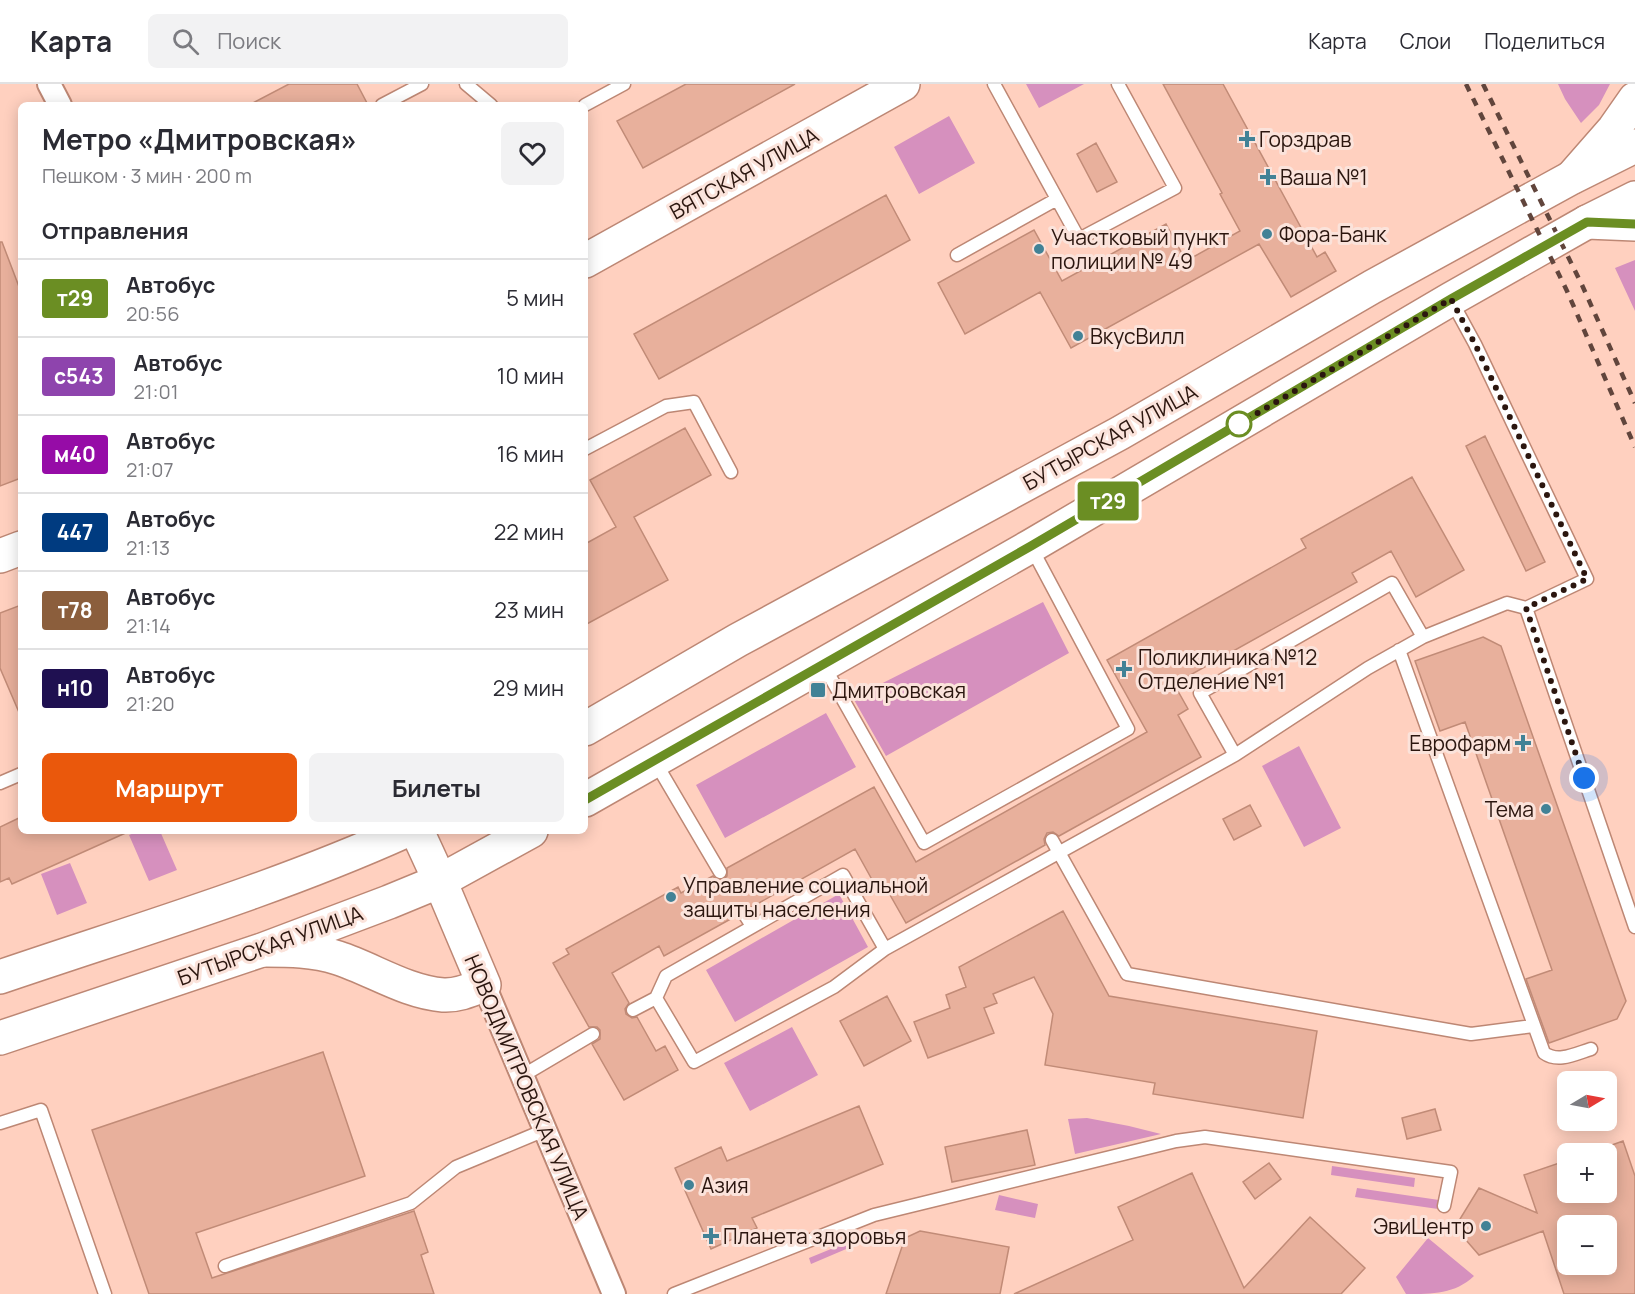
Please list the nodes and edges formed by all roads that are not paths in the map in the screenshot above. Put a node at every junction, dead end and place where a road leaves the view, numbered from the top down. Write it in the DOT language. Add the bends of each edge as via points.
graph roads {
  1 [pos="50,84"];
  2 [pos="422,84"];
  3 [pos="466,84"];
  4 [pos="624,84"];
  5 [pos="903,84"];
  6 [pos="994,84"];
  7 [pos="1118,84"];
  8 [pos="1635,99"];
  9 [pos="59,102"];
  10 [pos="388,102"];
  11 [pos="487,102"];
  12 [pos="588,103"];
  13 [pos="1635,146"];
  14 [pos="1569,179"];
  15 [pos="1635,198"];
  16 [pos="1057,199"];
  17 [pos="1587,222"];
  18 [pos="1635,224"];
  19 [pos="588,253"];
  20 [pos="957,255"];
  21 [pos="1451,299"];
  22 [pos="588,447"];
  23 [pos="731,472"];
  24 [pos="1031,546"];
  25 [pos="18,549"];
  26 [pos="0,556"];
  27 [pos="1526,608"];
  28 [pos="1423,637"];
  29 [pos="1399,650"];
  30 [pos="823,664"];
  31 [pos="588,727"];
  32 [pos="1235,755"];
  33 [pos="654,759"];
  34 [pos="18,775"];
  35 [pos="0,783"];
  36 [pos="588,798"];
  37 [pos="398,834"];
  38 [pos="418,834"];
  39 [pos="525,834"];
  40 [pos="1053,840"];
  41 [pos="1060,854"];
  42 [pos="720,872"];
  43 [pos="440,880"];
  44 [pos="743,912"];
  45 [pos="752,926"];
  46 [pos="1635,927"];
  47 [pos="262,950"];
  48 [pos="885,950"];
  49 [pos="0,977"];
  50 [pos="484,985"];
  51 [pos="656,998"];
  52 [pos="633,1010"];
  53 [pos="1533,1026"];
  54 [pos="593,1034"];
  55 [pos="0,1038"];
  56 [pos="1591,1049"];
  57 [pos="522,1076"];
  58 [pos="0,1123"];
  59 [pos="545,1130"];
  60 [pos="1444,1206"];
  61 [pos="225,1266"];
  62 [pos="609,1293"];
  63 [pos="105,1294"];
  64 [pos="674,1294"];
  1 -- 9 [label="street"];
  2 -- 10 [label="lane"];
  3 -- 11 [label="lane"];
  4 -- 12 [label="lane"];
  5 -- 19 [label="main road, ВЯТСКАЯ УЛИЦА"];
  6 -- 16 [label="lane"];
  7 -- 16 [label="lane" via="1175,188 1079,239"];
  8 -- 14 [label="main road"];
  13 -- 14 [label="main road, БУТЫРСКАЯ УЛИЦА"];
  14 -- 31 [label="main road, БУТЫРСКАЯ УЛИЦА"];
  15 -- 17 [label="main road"];
  16 -- 20 [label="lane"];
  17 -- 18 [label="main road"];
  17 -- 21 [label="main road"];
  21 -- 24 [label="main road"];
  21 -- 27 [label="lane" via="1587,579"];
  22 -- 23 [label="lane" via="666,406 694,402"];
  24 -- 30 [label="main road"];
  24 -- 30 [label="lane" via="1128,729 1026,793 924,843"];
  25 -- 26 [label="main road"];
  27 -- 28 [label="lane" via="1507,603"];
  27 -- 46 [label="lane"];
  28 -- 29 [label="lane"];
  28 -- 32 [label="lane" via="1392,583 1200,693"];
  29 -- 32 [label="lane"];
  29 -- 53 [label="lane"];
  30 -- 33 [label="main road"];
  32 -- 41 [label="lane"];
  33 -- 36 [label="main road"];
  33 -- 42 [label="lane"];
  34 -- 35 [label="lane"];
  37 -- 49 [label="main road" via="264,887"];
  38 -- 43 [label="main road, НОВОДМИТРОВСКАЯ УЛИЦА"];
  39 -- 43 [label="main road, БУТЫРСКАЯ УЛИЦА"];
  40 -- 41 [label="lane"];
  41 -- 48 [label="lane"];
  41 -- 53 [label="lane" via="1127,974 1471,1034"];
  43 -- 47 [label="main road, БУТЫРСКАЯ УЛИЦА"];
  43 -- 50 [label="main road, НОВОДМИТРОВСКАЯ УЛИЦА"];
  44 -- 45 [label="lane"];
  45 -- 48 [label="lane" via="843,875"];
  45 -- 51 [label="lane" via="666,976"];
  47 -- 50 [label="main road" via="304,950 337,958 397,982 444,995"];
  47 -- 55 [label="main road, БУТЫРСКАЯ УЛИЦА"];
  48 -- 51 [label="lane" via="834,987 694,1062"];
  50 -- 57 [label="street, НОВОДМИТРОВСКАЯ УЛИЦА"];
  51 -- 52 [label="lane"];
  53 -- 56 [label="lane" via="1550,1058 1560,1059"];
  54 -- 57 [label="lane"];
  57 -- 59 [label="street, НОВОДМИТРОВСКАЯ УЛИЦА"];
  58 -- 63 [label="lane" via="42,1110"];
  59 -- 61 [label="lane" via="456,1167 411,1203"];
  59 -- 62 [label="street, НОВОДМИТРОВСКАЯ УЛИЦА"];
  60 -- 64 [label="lane" via="1451,1172 1206,1137 874,1215"];
}
